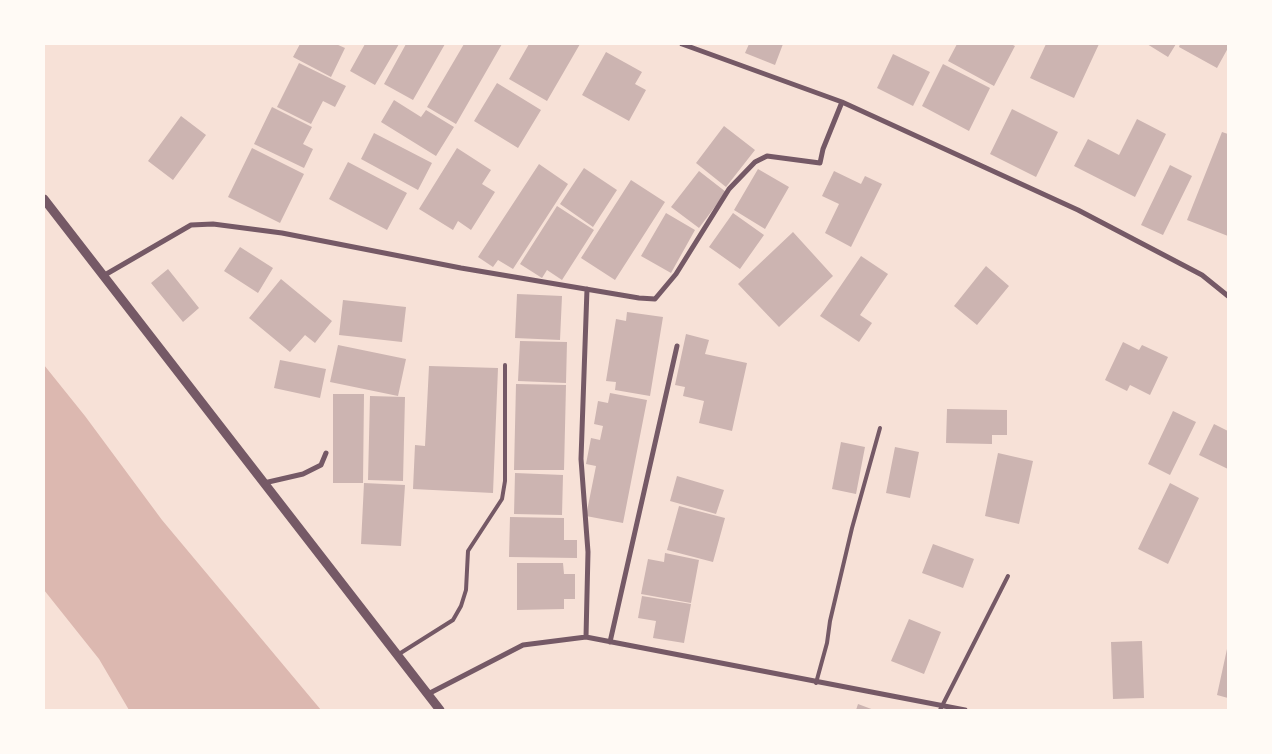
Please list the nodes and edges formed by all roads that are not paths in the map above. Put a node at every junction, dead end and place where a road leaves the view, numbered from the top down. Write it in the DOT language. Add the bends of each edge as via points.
graph roads {
  1 [pos="682,44"];
  2 [pos="842,102"];
  3 [pos="44,199"];
  4 [pos="103,276"];
  5 [pos="587,289"];
  6 [pos="1228,296"];
  7 [pos="677,346"];
  8 [pos="505,365"];
  9 [pos="880,428"];
  10 [pos="326,453"];
  11 [pos="264,483"];
  12 [pos="1008,576"];
  13 [pos="586,638"];
  14 [pos="610,642"];
  15 [pos="398,656"];
  16 [pos="816,683"];
  17 [pos="428,694"];
  18 [pos="942,708"];
  19 [pos="440,710"];
  20 [pos="965,710"];
  1 -- 2 [label="street"];
  2 -- 5 [label="street" via="820,163 768,156 755,162 729,189 676,274 656,298"];
  2 -- 6 [label="street" via="1078,210 1202,275"];
  3 -- 4 [label="street"];
  4 -- 5 [label="street" via="192,225 213,224 282,233"];
  4 -- 11 [label="street"];
  5 -- 13 [label="street" via="581,459 588,552"];
  7 -- 14 [label="street"];
  8 -- 15 [label="lane" via="505,481 502,499 468,551 466,590 453,620"];
  9 -- 16 [label="lane" via="852,528"];
  10 -- 11 [label="street" via="321,465 303,474"];
  11 -- 15 [label="street"];
  12 -- 18 [label="lane"];
  13 -- 14 [label="street"];
  13 -- 17 [label="street" via="523,645"];
  14 -- 16 [label="street"];
  15 -- 17 [label="street"];
  16 -- 18 [label="street"];
  17 -- 19 [label="street"];
  18 -- 20 [label="street"];
}
